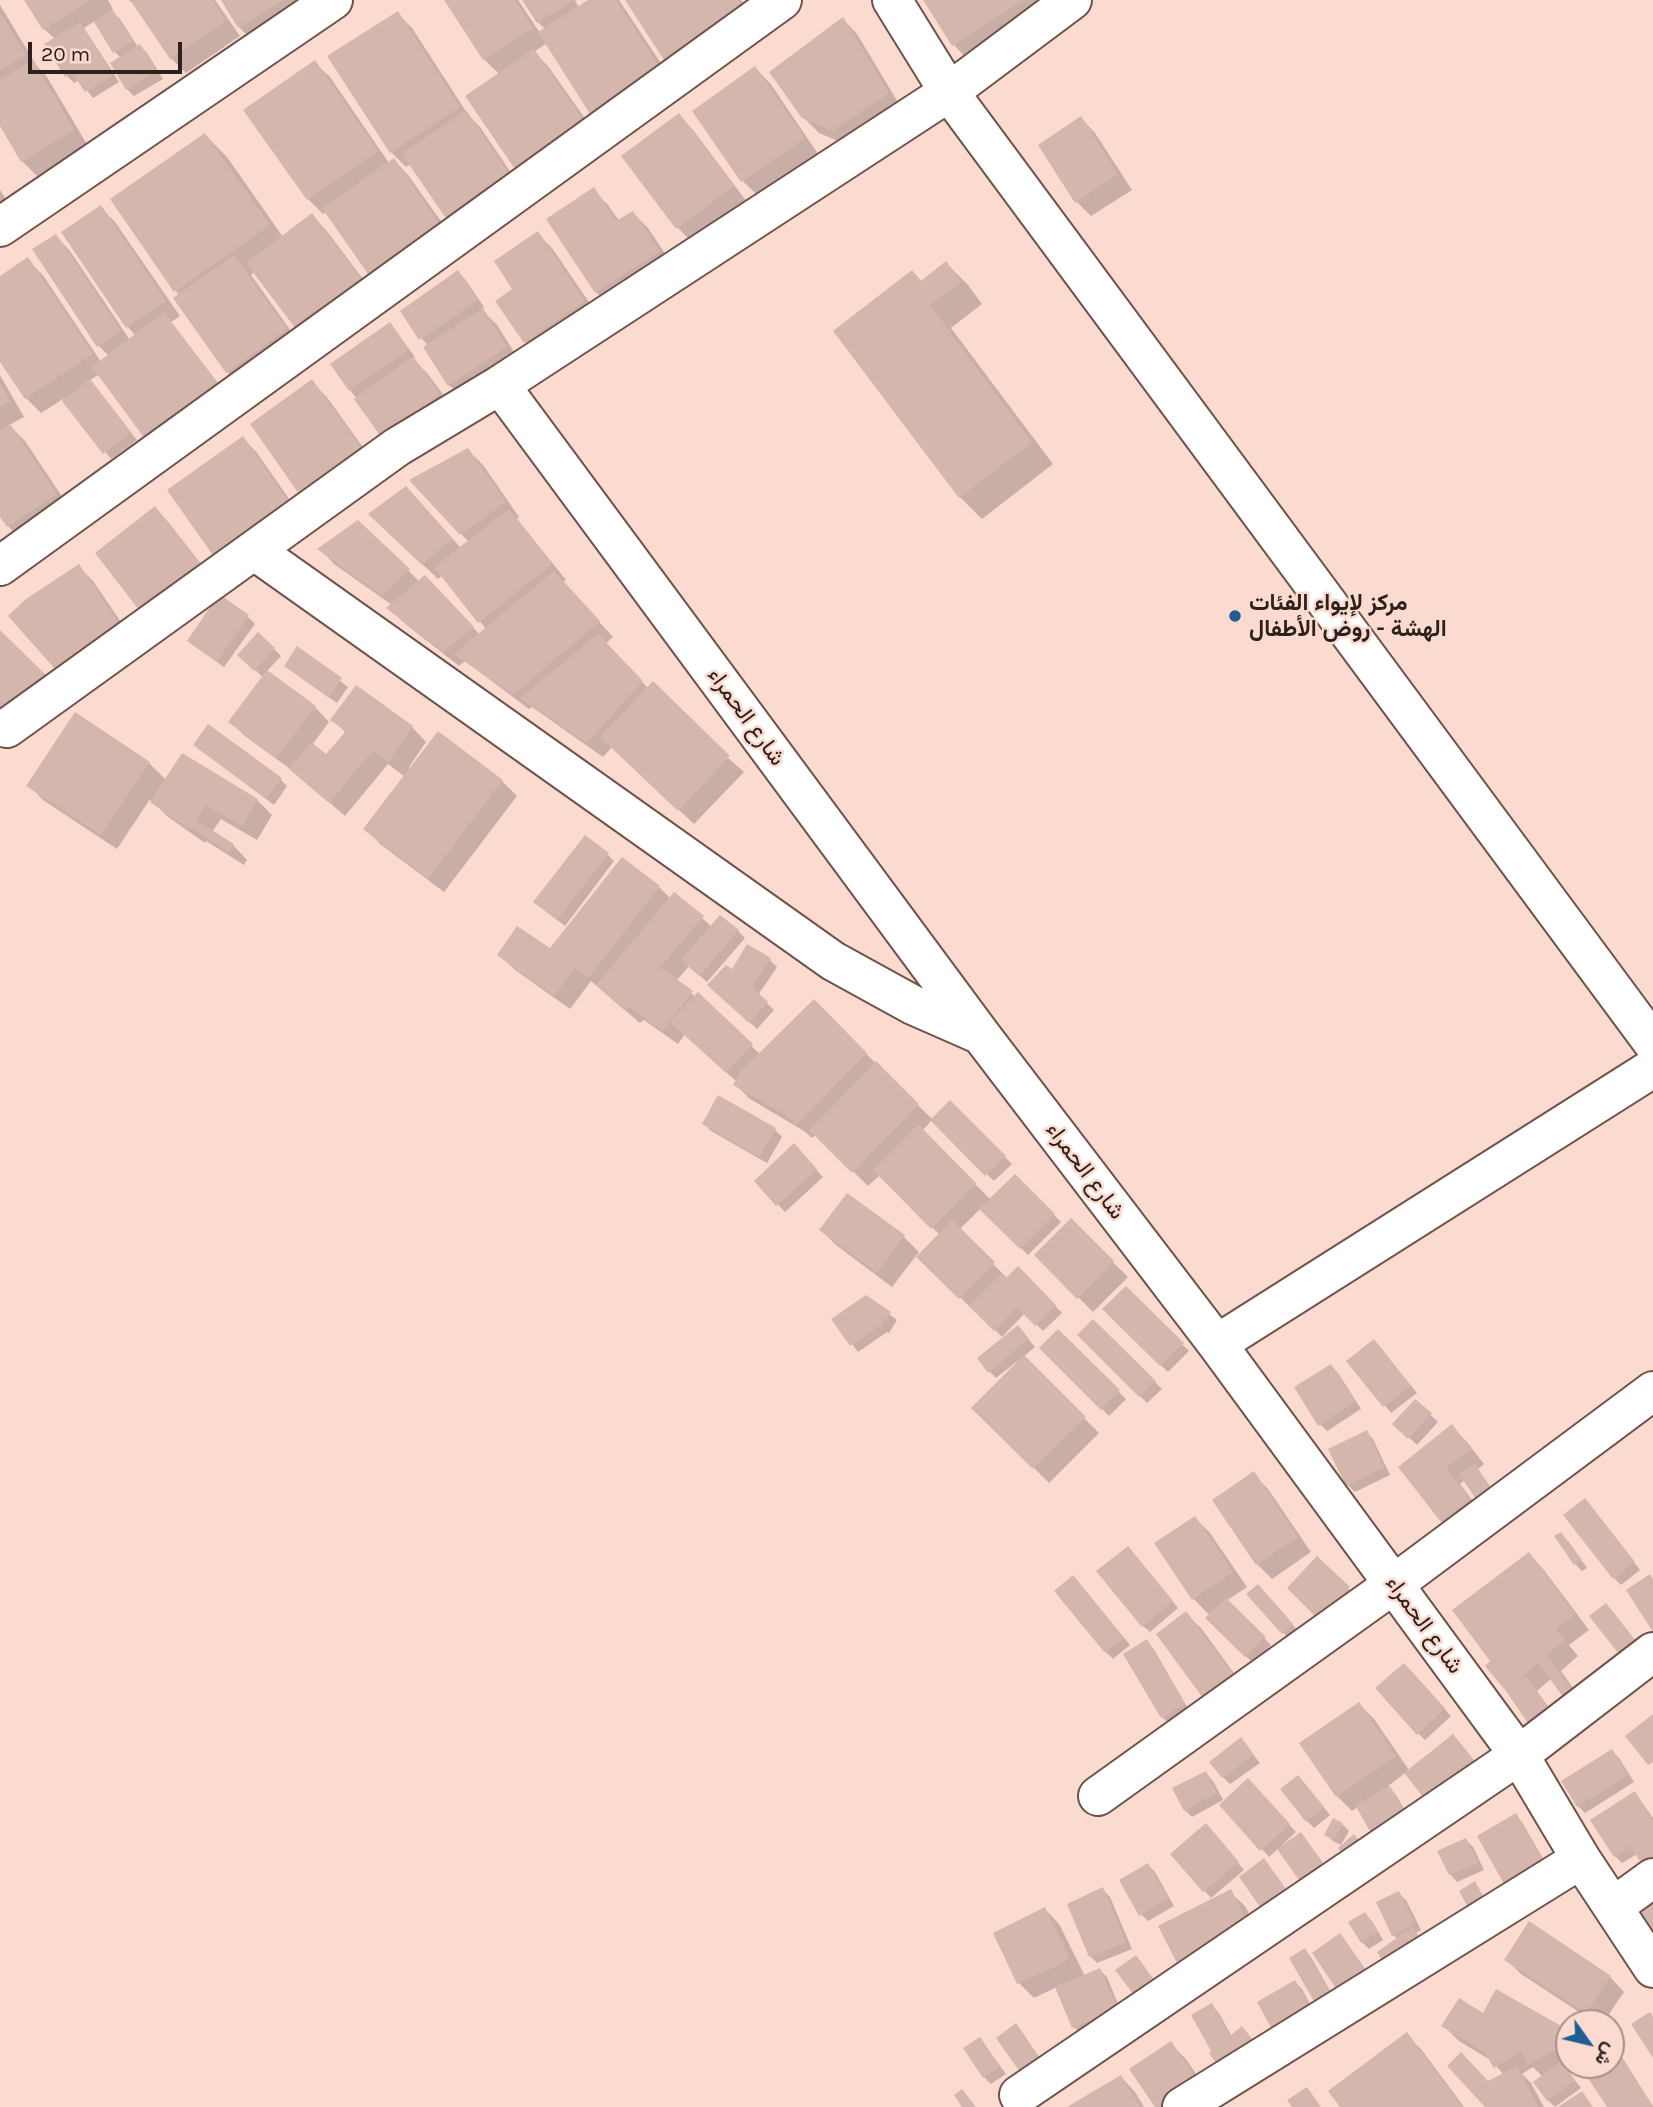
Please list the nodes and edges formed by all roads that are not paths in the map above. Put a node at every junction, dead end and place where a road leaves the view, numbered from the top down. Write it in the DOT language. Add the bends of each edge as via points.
graph roads {
  1 [pos="333,0"];
  2 [pos="782,0"];
  3 [pos="892,0"];
  4 [pos="1072,0"];
  5 [pos="949,92"];
  6 [pos="0,227"];
  7 [pos="500,385"];
  8 [pos="255,551"];
  9 [pos="0,566"];
  10 [pos="7,728"];
  11 [pos="981,1035"];
  12 [pos="1653,1043"];
  13 [pos="1653,1068"];
  14 [pos="1217,1344"];
  15 [pos="1653,1391"];
  16 [pos="1394,1584"];
  17 [pos="1653,1651"];
  18 [pos="1519,1755"];
  19 [pos="1098,1796"];
  20 [pos="1581,1859"];
  21 [pos="1653,1878"];
  22 [pos="1613,1907"];
  23 [pos="1653,1968"];
  24 [pos="1019,2095"];
  25 [pos="1182,2107"];
  1 -- 6 [label="street"];
  2 -- 9 [label="street"];
  3 -- 5 [label="street"];
  4 -- 5 [label="street"];
  5 -- 7 [label="street"];
  5 -- 12 [label="street"];
  7 -- 8 [label="street" via="397,447"];
  7 -- 11 [label="street, شارع الحمراء"];
  8 -- 10 [label="street"];
  8 -- 11 [label="street" via="834,961 913,1006"];
  11 -- 14 [label="street, شارع الحمراء"];
  13 -- 14 [label="street"];
  14 -- 16 [label="street, شارع الحمراء"];
  15 -- 16 [label="street"];
  16 -- 18 [label="street, شارع الحمراء"];
  16 -- 19 [label="street"];
  17 -- 18 [label="street"];
  18 -- 20 [label="street, شارع الحمراء"];
  18 -- 24 [label="street"];
  20 -- 22 [label="street, شارع الحمراء"];
  20 -- 25 [label="street"];
  21 -- 22 [label="street"];
  22 -- 23 [label="street, شارع الحمراء"];
}
